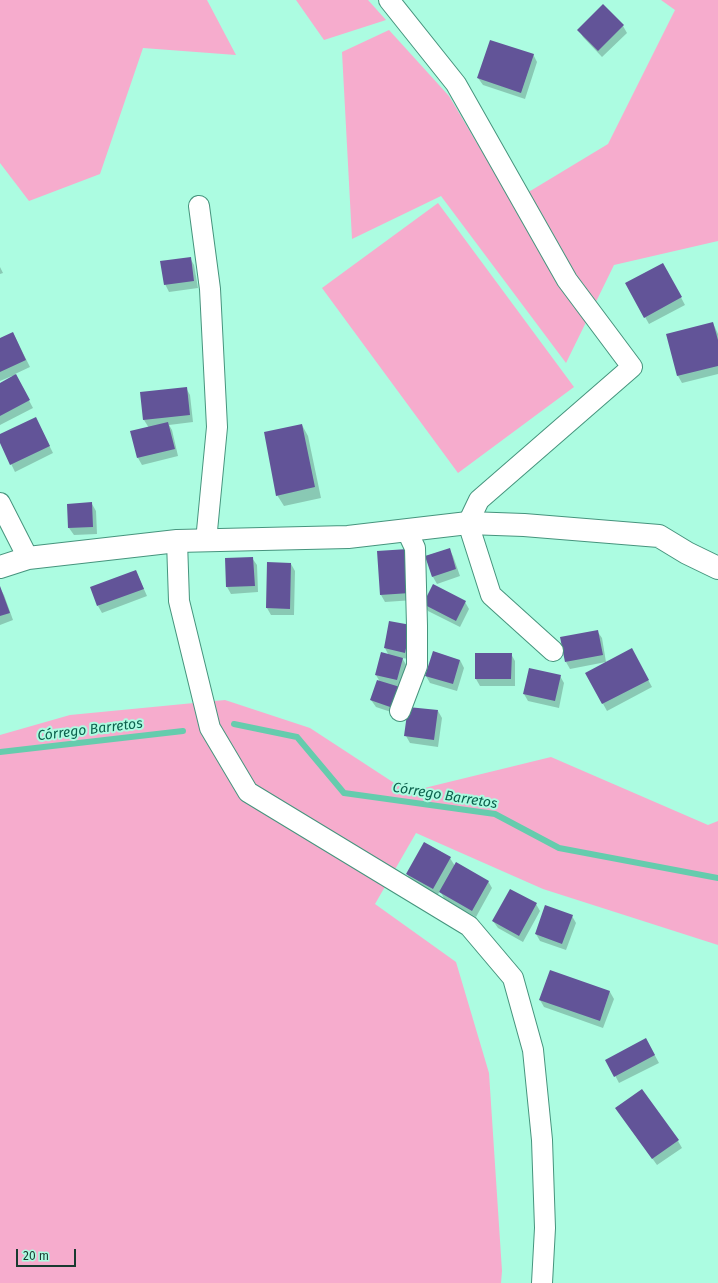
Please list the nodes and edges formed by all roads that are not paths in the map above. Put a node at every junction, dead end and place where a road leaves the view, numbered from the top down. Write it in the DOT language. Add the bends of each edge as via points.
graph roads {
  1 [pos="389,0"];
  2 [pos="199,206"];
  3 [pos="0,504"];
  4 [pos="468,523"];
  5 [pos="407,530"];
  6 [pos="206,540"];
  7 [pos="177,541"];
  8 [pos="28,558"];
  9 [pos="0,567"];
  10 [pos="718,568"];
  11 [pos="553,651"];
  12 [pos="400,711"];
  13 [pos="542,1283"];
  1 -- 4 [label="street" via="456,84 567,280 632,367 479,500"];
  2 -- 6 [label="street" via="210,289 217,427"];
  3 -- 8 [label="street"];
  4 -- 5 [label="main road"];
  4 -- 10 [label="main road" via="659,536"];
  4 -- 11 [label="street" via="491,595"];
  5 -- 6 [label="main road" via="348,537"];
  5 -- 12 [label="street" via="415,548 417,666"];
  6 -- 7 [label="main road"];
  7 -- 8 [label="main road"];
  7 -- 13 [label="street" via="179,600 210,728 248,792 469,926 513,978 533,1050 542,1140 545,1228"];
  8 -- 9 [label="main road"];
}
